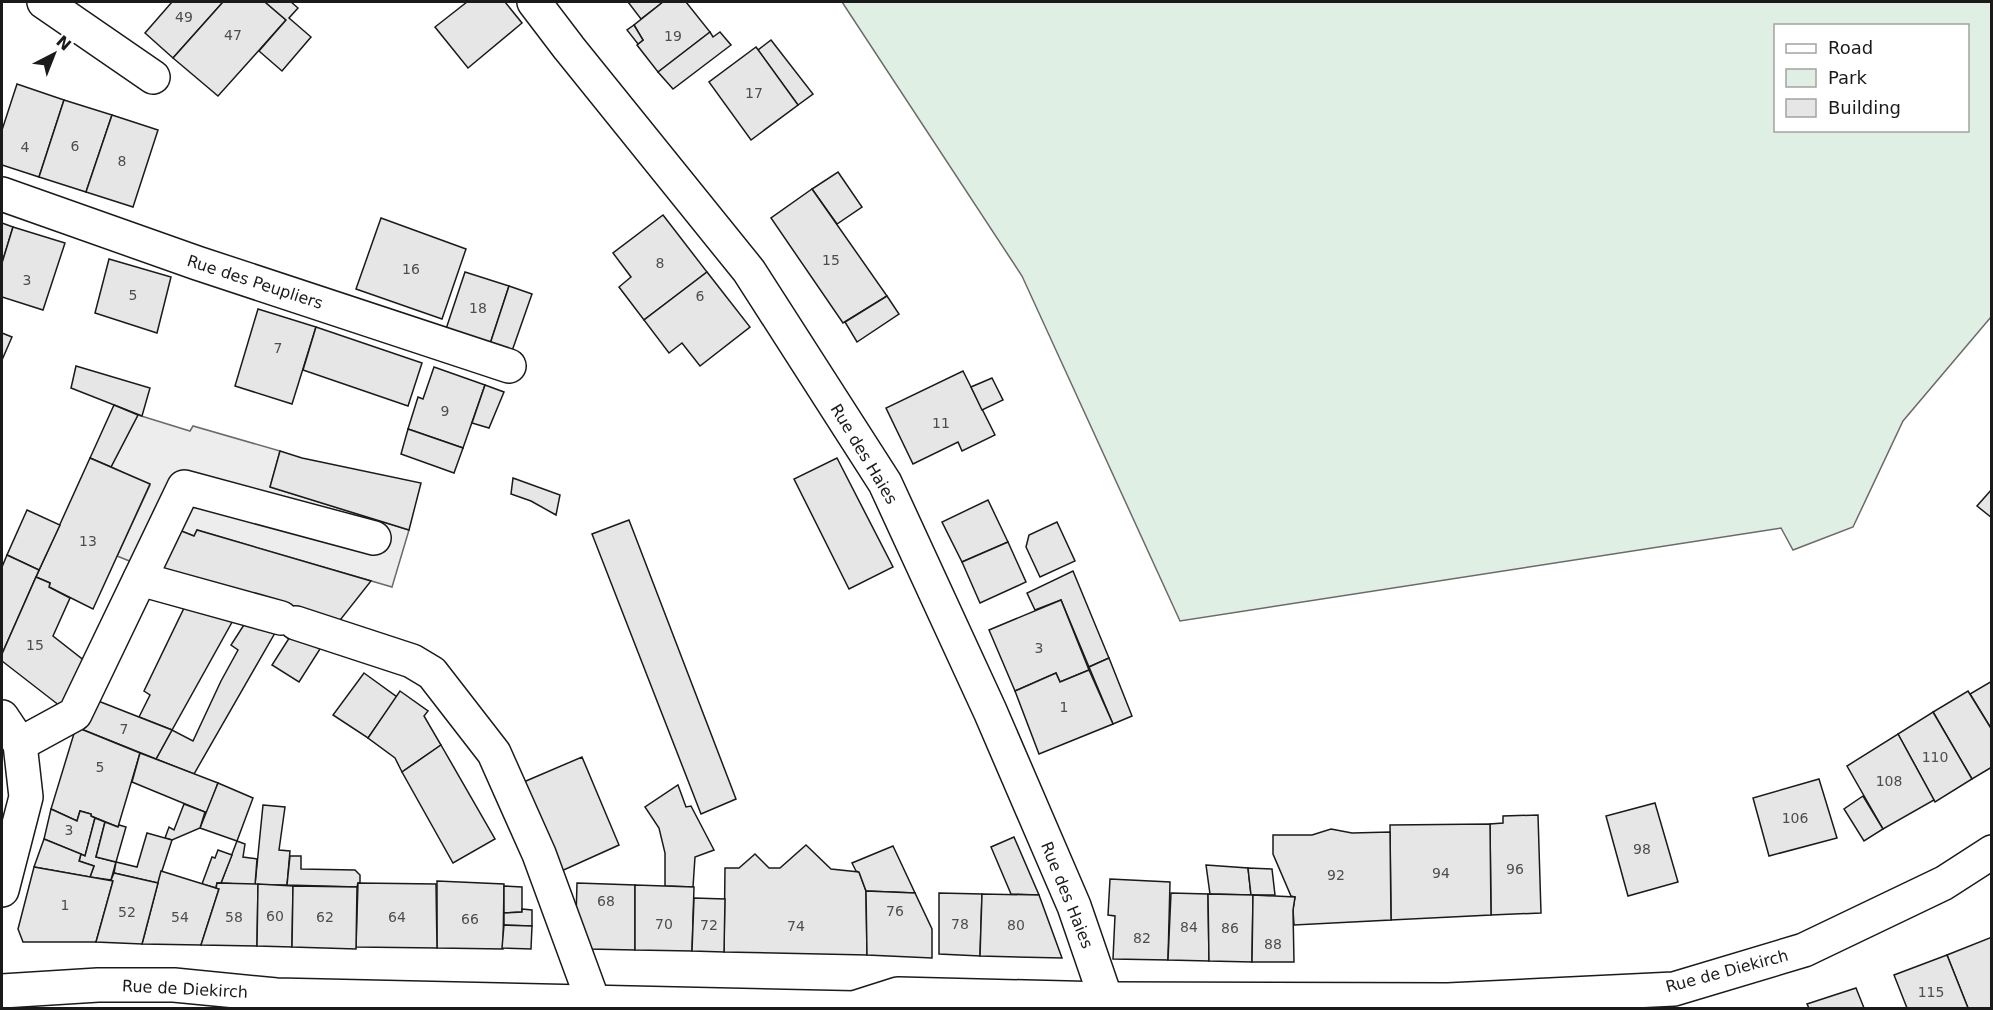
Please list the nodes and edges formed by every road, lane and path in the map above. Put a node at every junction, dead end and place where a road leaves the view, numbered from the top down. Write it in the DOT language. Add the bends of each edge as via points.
graph roads {
  1 [pos="44,2"];
  2 [pos="534,2"];
  3 [pos="153,78"];
  4 [pos="2,194"];
  5 [pos="509,366"];
  6 [pos="374,538"];
  7 [pos="140,579"];
  8 [pos="2,717"];
  9 [pos="20,744"];
  10 [pos="1992,852"];
  11 [pos="2,890"];
  12 [pos="1674,989"];
  13 [pos="2,992"];
  14 [pos="1106,999"];
  15 [pos="593,1001"];
  16 [pos="1449,1004"];
  17 [pos="1631,1008"];
  1 -- 3 [label="street"];
  2 -- 14 [label="street, Rue des Haies" via="749,271 885,483 1042,830 1074,906"];
  4 -- 5 [label="street, Rue des Peupliers"];
  6 -- 7 [label="street" via="184,487"];
  7 -- 9 [label="street" via="75,714"];
  7 -- 15 [label="street" via="289,621 412,661 432,673 494,753 539,854"];
  8 -- 9 [label="street"];
  9 -- 11 [label="street" via="26,797"];
  10 -- 12 [label="street, Rue de Diekirch" via="1944,883 1804,950"];
  12 -- 16 [label="street, Rue de Diekirch"];
  12 -- 17 [label="street"];
  13 -- 15 [label="street, Rue de Diekirch" via="98,985 174,985 276,995"];
  14 -- 15 [label="street, Rue de Diekirch" via="898,994 854,1008"];
  14 -- 16 [label="street, Rue de Diekirch"];
}
